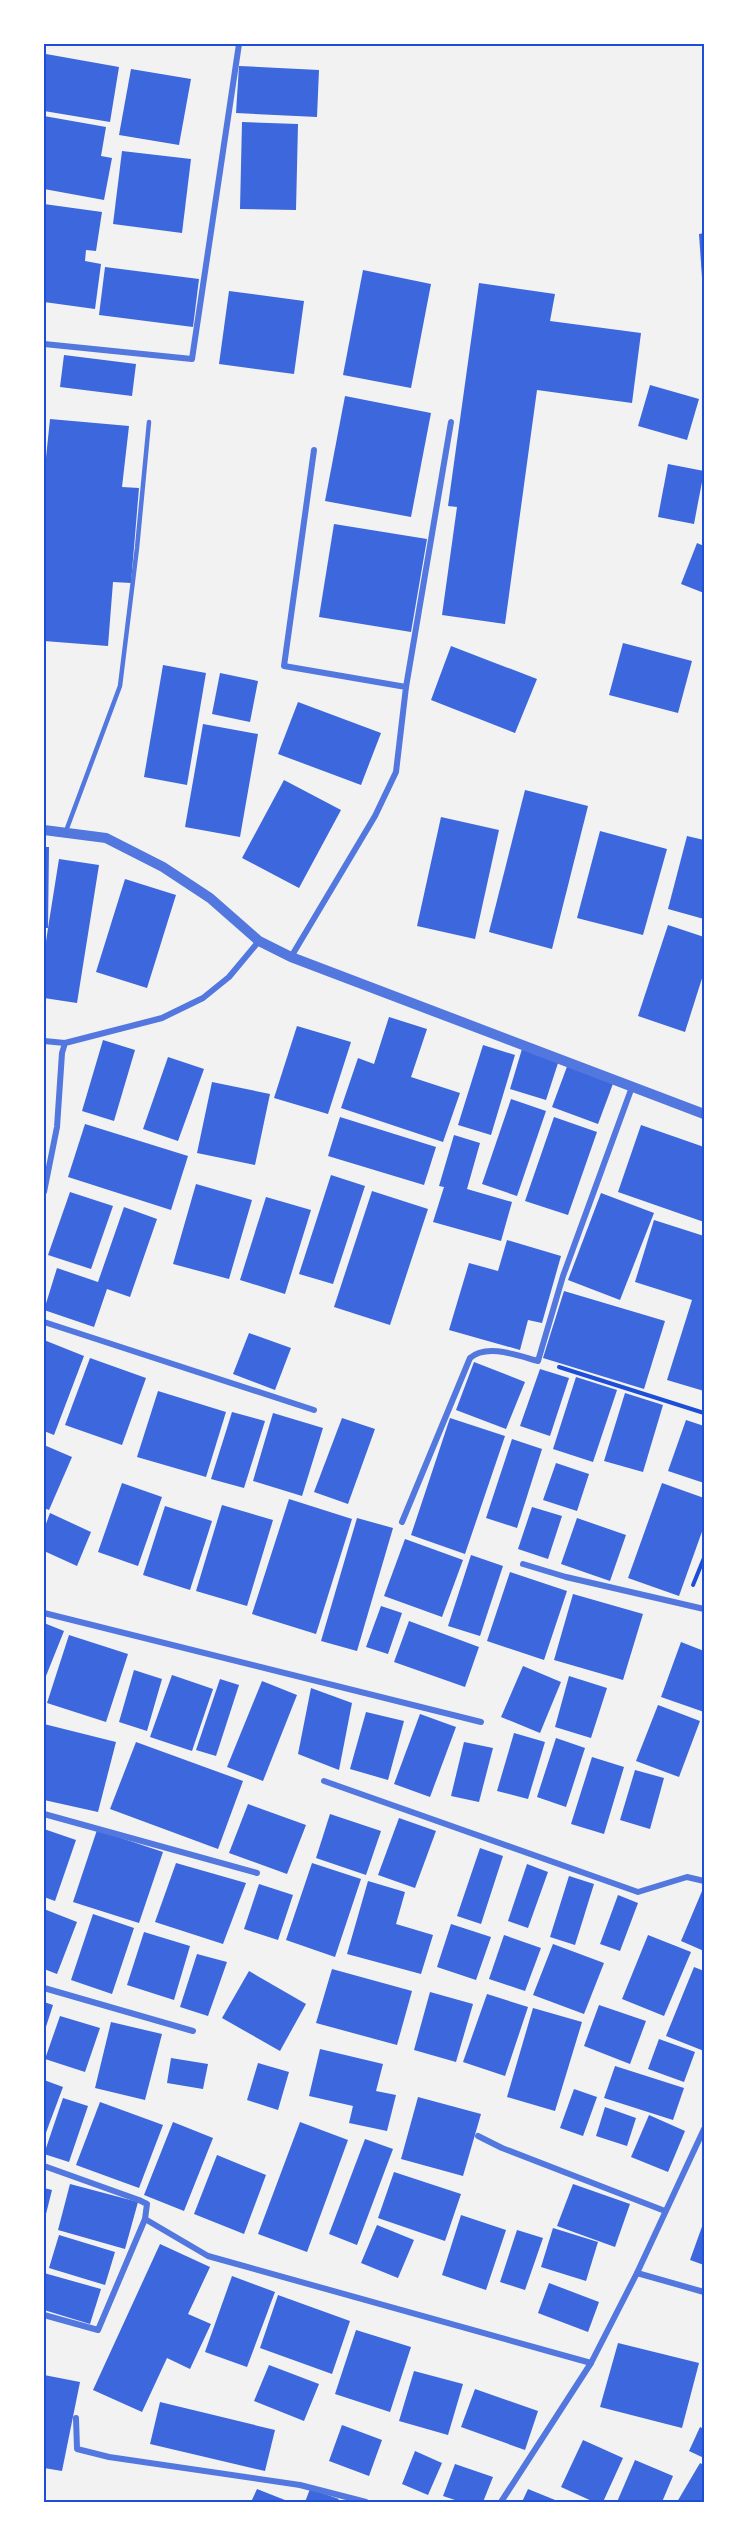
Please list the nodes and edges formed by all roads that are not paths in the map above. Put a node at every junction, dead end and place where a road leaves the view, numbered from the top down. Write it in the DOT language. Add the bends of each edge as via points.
graph roads {
  1 [pos="239,44"];
  2 [pos="44,344"];
  3 [pos="148,422"];
  4 [pos="451,422"];
  5 [pos="314,450"];
  6 [pos="406,687"];
  7 [pos="44,830"];
  8 [pos="66,831"];
  9 [pos="259,941"];
  10 [pos="291,957"];
  11 [pos="44,1041"];
  12 [pos="65,1043"];
  13 [pos="632,1087"];
  14 [pos="705,1114"];
  15 [pos="44,1192"];
  16 [pos="44,1322"];
  17 [pos="314,1410"];
  18 [pos="402,1522"];
  19 [pos="523,1564"];
  20 [pos="705,1609"];
  21 [pos="44,1613"];
  22 [pos="481,1722"];
  23 [pos="324,1781"];
  24 [pos="44,1814"];
  25 [pos="256,1872"];
  26 [pos="705,1881"];
  27 [pos="44,1988"];
  28 [pos="193,2031"];
  29 [pos="705,2129"];
  30 [pos="478,2136"];
  31 [pos="44,2166"];
  32 [pos="665,2211"];
  33 [pos="145,2219"];
  34 [pos="637,2273"];
  35 [pos="705,2292"];
  36 [pos="44,2315"];
  37 [pos="591,2363"];
  38 [pos="76,2418"];
  39 [pos="366,2502"];
  40 [pos="501,2502"];
  1 -- 2 [label="street" via="192,359"];
  3 -- 8 [label="lane" via="120,686"];
  4 -- 6 [label="street"];
  5 -- 6 [label="street" via="284,666"];
  6 -- 10 [label="street" via="396,772 375,816"];
  7 -- 8 [label="street"];
  8 -- 9 [label="street" via="106,838 163,867 210,898"];
  9 -- 10 [label="street"];
  9 -- 12 [label="street" via="229,976 202,998 162,1017"];
  10 -- 13 [label="street"];
  11 -- 12 [label="street"];
  12 -- 15 [label="street" via="57,1127"];
  13 -- 14 [label="street"];
  13 -- 18 [label="street" via="563,1276 538,1361 499,1352 479,1352 470,1358"];
  16 -- 17 [label="street"];
  19 -- 20 [label="street"];
  21 -- 22 [label="street"];
  23 -- 26 [label="street" via="638,1892 687,1877"];
  24 -- 25 [label="street"];
  27 -- 28 [label="street"];
  29 -- 32 [label="street"];
  30 -- 32 [label="street"];
  31 -- 33 [label="street" via="139,2199 147,2204"];
  32 -- 34 [label="street"];
  33 -- 36 [label="street" via="98,2330"];
  33 -- 37 [label="street" via="207,2256"];
  34 -- 35 [label="street"];
  34 -- 37 [label="street"];
  37 -- 40 [label="street"];
  38 -- 39 [label="street" via="77,2449 300,2485"];
}
